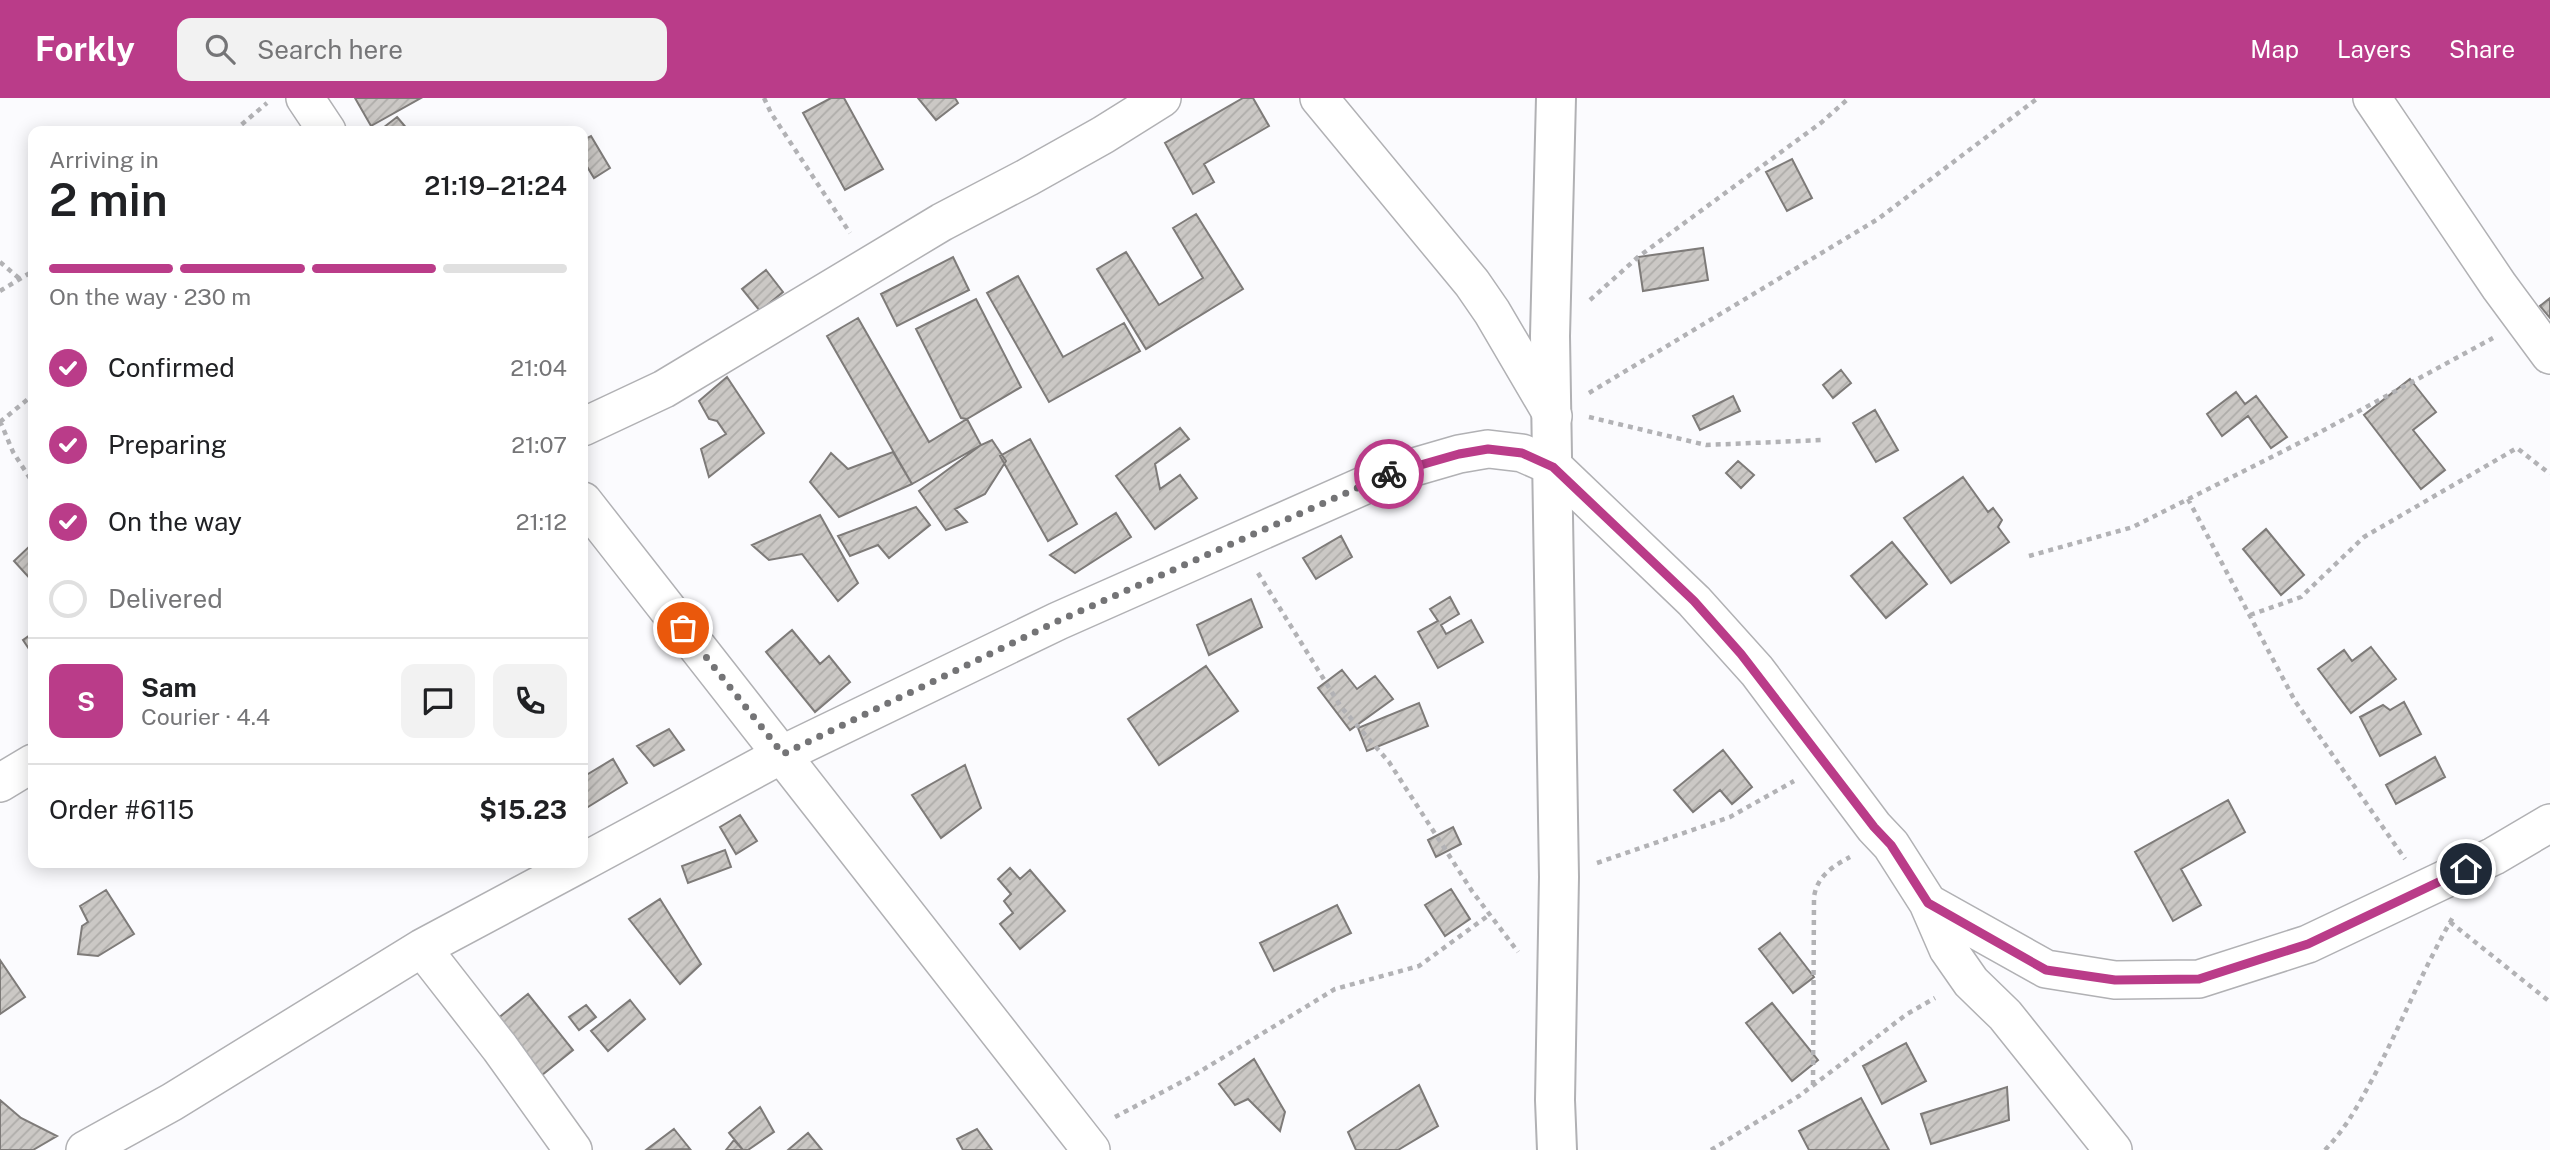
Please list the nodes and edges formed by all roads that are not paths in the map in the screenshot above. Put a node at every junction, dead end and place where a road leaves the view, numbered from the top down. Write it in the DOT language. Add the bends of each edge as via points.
graph roads {
  1 [pos="304,98"];
  2 [pos="1163,98"];
  3 [pos="1319,98"];
  4 [pos="1556,98"];
  5 [pos="2372,98"];
  6 [pos="324,126"];
  7 [pos="2550,355"];
  8 [pos="1557,413"];
  9 [pos="588,425"];
  10 [pos="1553,467"];
  11 [pos="588,507"];
  12 [pos="783,754"];
  13 [pos="28,765"];
  14 [pos="0,783"];
  15 [pos="2550,823"];
  16 [pos="588,859"];
  17 [pos="571,868"];
  18 [pos="1928,903"];
  19 [pos="422,948"];
  20 [pos="1086,1143"];
  21 [pos="85,1150"];
  22 [pos="573,1150"];
  23 [pos="1558,1150"];
  24 [pos="2113,1150"];
  1 -- 6 [label="street"];
  2 -- 9 [label="street" via="942,222 664,388"];
  3 -- 8 [label="street" via="1472,283"];
  4 -- 8 [label="street" via="1550,335"];
  5 -- 7 [label="street"];
  8 -- 10 [label="street"];
  10 -- 12 [label="street" via="1522,453 1488,449 1390,474 1058,621"];
  10 -- 18 [label="street" via="1694,601 1757,671 1891,845"];
  10 -- 23 [label="street"];
  11 -- 12 [label="street"];
  12 -- 16 [label="street"];
  12 -- 20 [label="street"];
  13 -- 14 [label="street"];
  15 -- 18 [label="street" via="2494,856 2308,944 2199,979 2115,980 2046,970"];
  17 -- 19 [label="street"];
  18 -- 24 [label="street" via="1948,949 1971,982 2005,1015"];
  19 -- 21 [label="street" via="172,1102"];
  19 -- 22 [label="street"];
}
